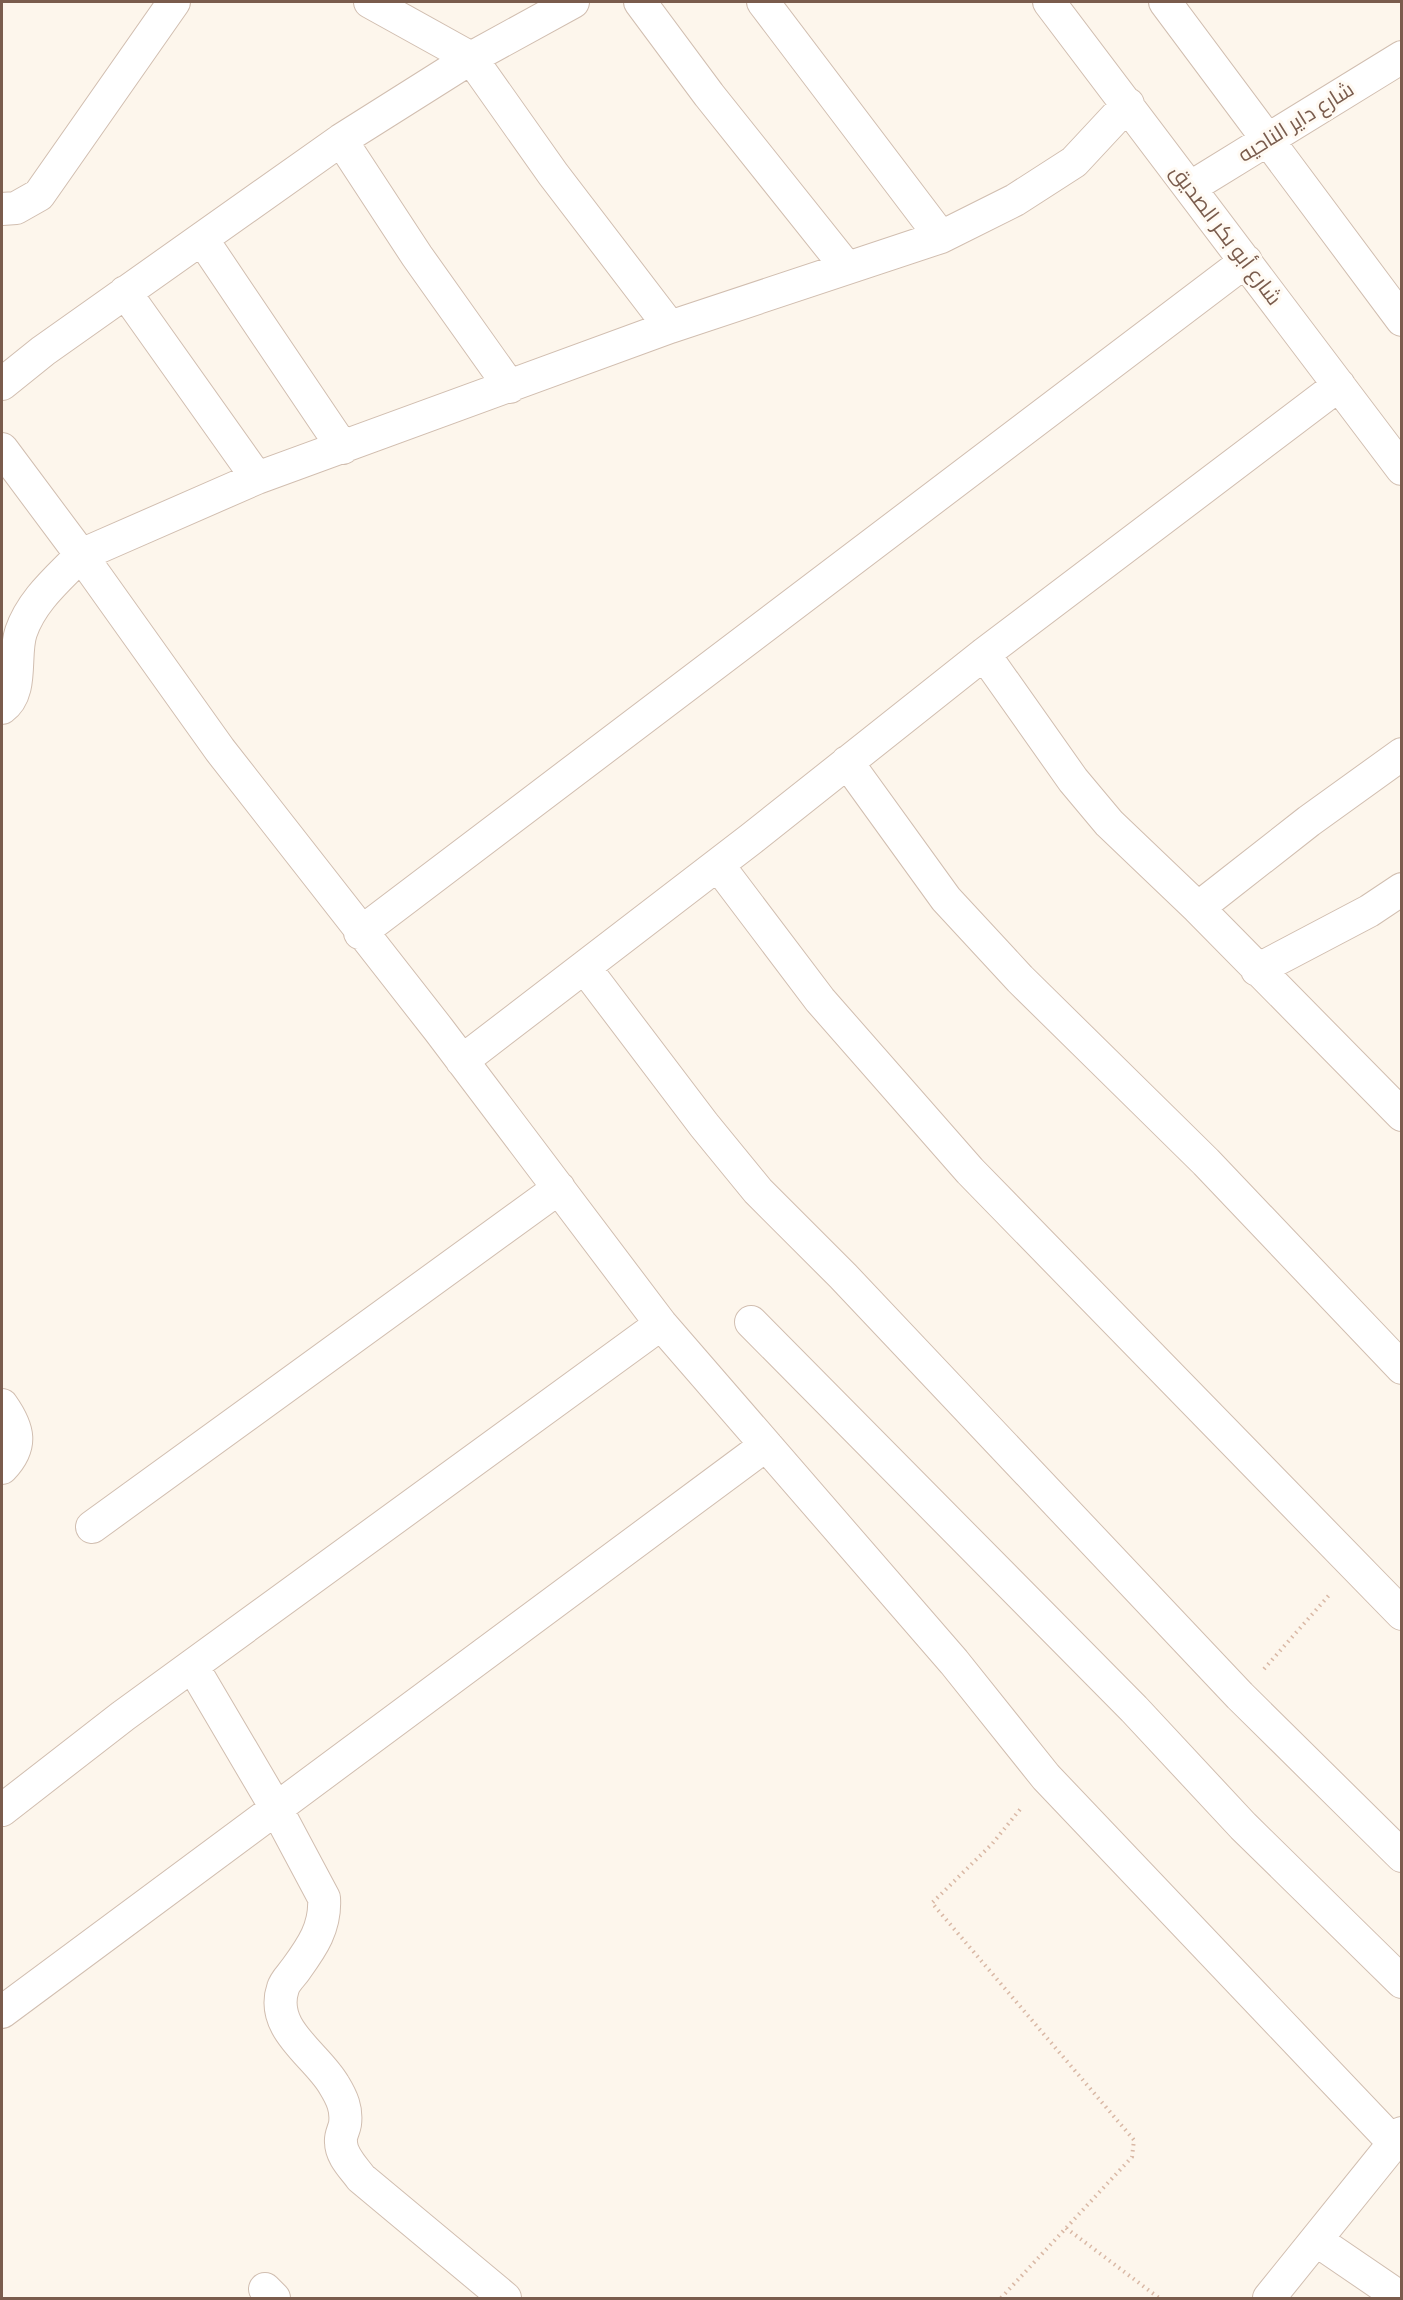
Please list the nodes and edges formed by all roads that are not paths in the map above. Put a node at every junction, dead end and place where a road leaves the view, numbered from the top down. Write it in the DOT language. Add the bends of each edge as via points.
graph roads {
  1 [pos="174,2"];
  2 [pos="370,2"];
  3 [pos="573,2"];
  4 [pos="640,2"];
  5 [pos="763,2"];
  6 [pos="1049,2"];
  7 [pos="1165,2"];
  8 [pos="1401,57"];
  9 [pos="471,58"];
  10 [pos="1128,104"];
  11 [pos="341,140"];
  12 [pos="1268,140"];
  13 [pos="1191,187"];
  14 [pos="2,209"];
  15 [pos="940,237"];
  16 [pos="202,239"];
  17 [pos="1246,261"];
  18 [pos="847,268"];
  19 [pos="126,292"];
  20 [pos="1401,320"];
  21 [pos="670,327"];
  22 [pos="2,384"];
  23 [pos="1339,385"];
  24 [pos="510,387"];
  25 [pos="342,448"];
  26 [pos="2,449"];
  27 [pos="1401,469"];
  28 [pos="257,478"];
  29 [pos="81,555"];
  30 [pos="984,654"];
  31 [pos="2,708"];
  32 [pos="1401,754"];
  33 [pos="847,762"];
  34 [pos="718,865"];
  35 [pos="1401,889"];
  36 [pos="1198,908"];
  37 [pos="360,933"];
  38 [pos="585,968"];
  39 [pos="1257,970"];
  40 [pos="462,1061"];
  41 [pos="1401,1115"];
  42 [pos="559,1188"];
  43 [pos="751,1322"];
  44 [pos="661,1324"];
  45 [pos="1401,1368"];
  46 [pos="2,1405"];
  47 [pos="766,1445"];
  48 [pos="2,1468"];
  49 [pos="92,1527"];
  50 [pos="1401,1614"];
  51 [pos="193,1667"];
  52 [pos="276,1808"];
  53 [pos="2,1810"];
  54 [pos="1401,1856"];
  55 [pos="1401,1982"];
  56 [pos="2,2012"];
  57 [pos="1398,2138"];
  58 [pos="1316,2240"];
  59 [pos="505,2298"];
  60 [pos="1269,2298"];
  61 [pos="1401,2298"];
  1 -- 14 [label="street" via="39,195 16,208"];
  2 -- 9 [label="street"];
  3 -- 9 [label="street"];
  4 -- 18 [label="street"];
  5 -- 15 [label="street"];
  6 -- 10 [label="street, شارع أبو بكر الصديق"];
  7 -- 12 [label="street"];
  8 -- 12 [label="street, شارع داير الناحيه"];
  9 -- 11 [label="street"];
  9 -- 21 [label="street" via="553,174"];
  10 -- 13 [label="street, شارع أبو بكر الصديق"];
  10 -- 15 [label="street" via="1074,162 1015,200"];
  11 -- 16 [label="street"];
  11 -- 24 [label="street"];
  12 -- 13 [label="street, شارع داير الناحيه"];
  12 -- 20 [label="street"];
  13 -- 17 [label="street, شارع أبو بكر الصديق"];
  15 -- 18 [label="street"];
  16 -- 19 [label="street"];
  16 -- 25 [label="street"];
  17 -- 23 [label="street, شارع أبو بكر الصديق"];
  17 -- 37 [label="street"];
  18 -- 21 [label="street"];
  19 -- 22 [label="street"];
  19 -- 28 [label="street"];
  21 -- 24 [label="street"];
  23 -- 27 [label="street, شارع أبو بكر الصديق"];
  23 -- 30 [label="street"];
  24 -- 25 [label="street"];
  25 -- 28 [label="street"];
  26 -- 29 [label="street"];
  28 -- 29 [label="street"];
  29 -- 31 [label="street" via="34,604 20,634 15,687"];
  29 -- 37 [label="street" via="220,750"];
  30 -- 33 [label="street"];
  30 -- 36 [label="street" via="1080,789 1146,860"];
  32 -- 36 [label="street"];
  33 -- 34 [label="street"];
  33 -- 45 [label="street" via="946,899 1020,979 1206,1162"];
  34 -- 38 [label="street"];
  34 -- 50 [label="street" via="820,1000 970,1171"];
  35 -- 39 [label="street" via="1369,911"];
  36 -- 39 [label="street"];
  37 -- 40 [label="street"];
  38 -- 40 [label="street"];
  38 -- 54 [label="street" via="758,1191 1240,1696"];
  39 -- 41 [label="street"];
  40 -- 42 [label="street"];
  42 -- 44 [label="street"];
  42 -- 49 [label="street"];
  43 -- 55 [label="street" via="1134,1709 1243,1826"];
  44 -- 47 [label="street"];
  44 -- 51 [label="street"];
  46 -- 48 [label="street" via="11,1418 17,1442 14,1455"];
  47 -- 52 [label="street"];
  47 -- 57 [label="street" via="954,1662 1046,1777"];
  51 -- 52 [label="street"];
  51 -- 53 [label="street" via="66,1758"];
  52 -- 56 [label="street"];
  52 -- 59 [label="street" via="324,1898 325,1913 311,1948 283,1986 282,2010 293,2036 333,2082 345,2104 340,2141 345,2156 361,2178"];
  57 -- 58 [label="street"];
  58 -- 60 [label="street"];
  58 -- 61 [label="street"];
}
